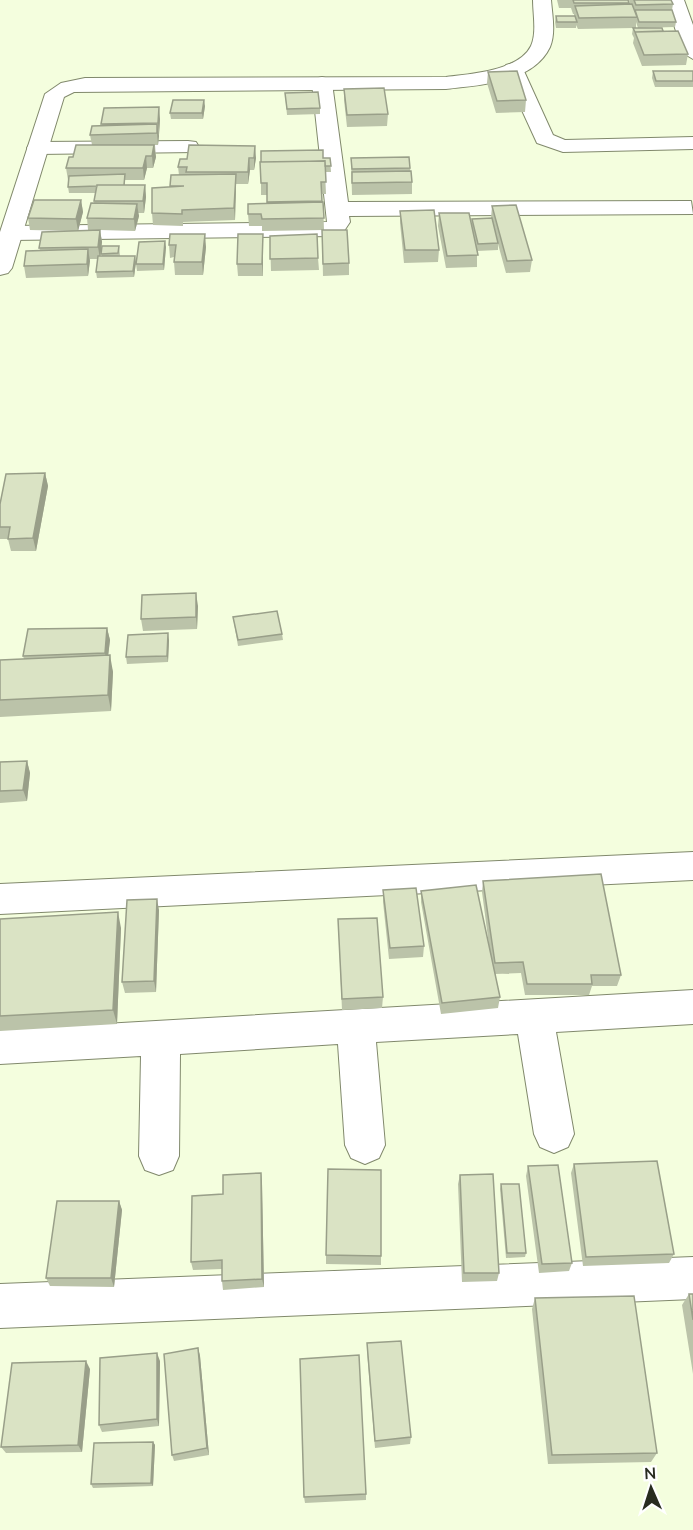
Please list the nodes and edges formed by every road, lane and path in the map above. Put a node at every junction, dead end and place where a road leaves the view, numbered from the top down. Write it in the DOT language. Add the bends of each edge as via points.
graph roads {
  1 [pos="542,0"];
  2 [pos="683,12"];
  3 [pos="693,53"];
  4 [pos="513,69"];
  5 [pos="322,83"];
  6 [pos="693,143"];
  7 [pos="188,147"];
  8 [pos="38,148"];
  9 [pos="691,208"];
  10 [pos="337,209"];
  11 [pos="11,233"];
  12 [pos="0,268"];
  13 [pos="693,866"];
  14 [pos="0,898"];
  15 [pos="693,1007"];
  16 [pos="534,1017"];
  17 [pos="356,1027"];
  18 [pos="161,1038"];
  19 [pos="0,1047"];
  20 [pos="554,1134"];
  21 [pos="365,1145"];
  22 [pos="159,1156"];
  23 [pos="693,1278"];
  24 [pos="0,1306"];
  1 -- 4 [label="street" via="540,47"];
  2 -- 3 [label="street"];
  4 -- 5 [label="street" via="483,80 446,83"];
  4 -- 6 [label="street" via="544,140 563,146"];
  5 -- 8 [label="street" via="68,87 55,94"];
  5 -- 10 [label="street"];
  7 -- 8 [label="street"];
  8 -- 11 [label="street"];
  9 -- 10 [label="street"];
  10 -- 11 [label="street" via="339,222 334,229"];
  11 -- 12 [label="street"];
  13 -- 14 [label="street"];
  15 -- 16 [label="street"];
  16 -- 17 [label="street"];
  16 -- 20 [label="street"];
  17 -- 18 [label="street"];
  17 -- 21 [label="street"];
  18 -- 19 [label="street"];
  18 -- 22 [label="street"];
  23 -- 24 [label="street"];
}
